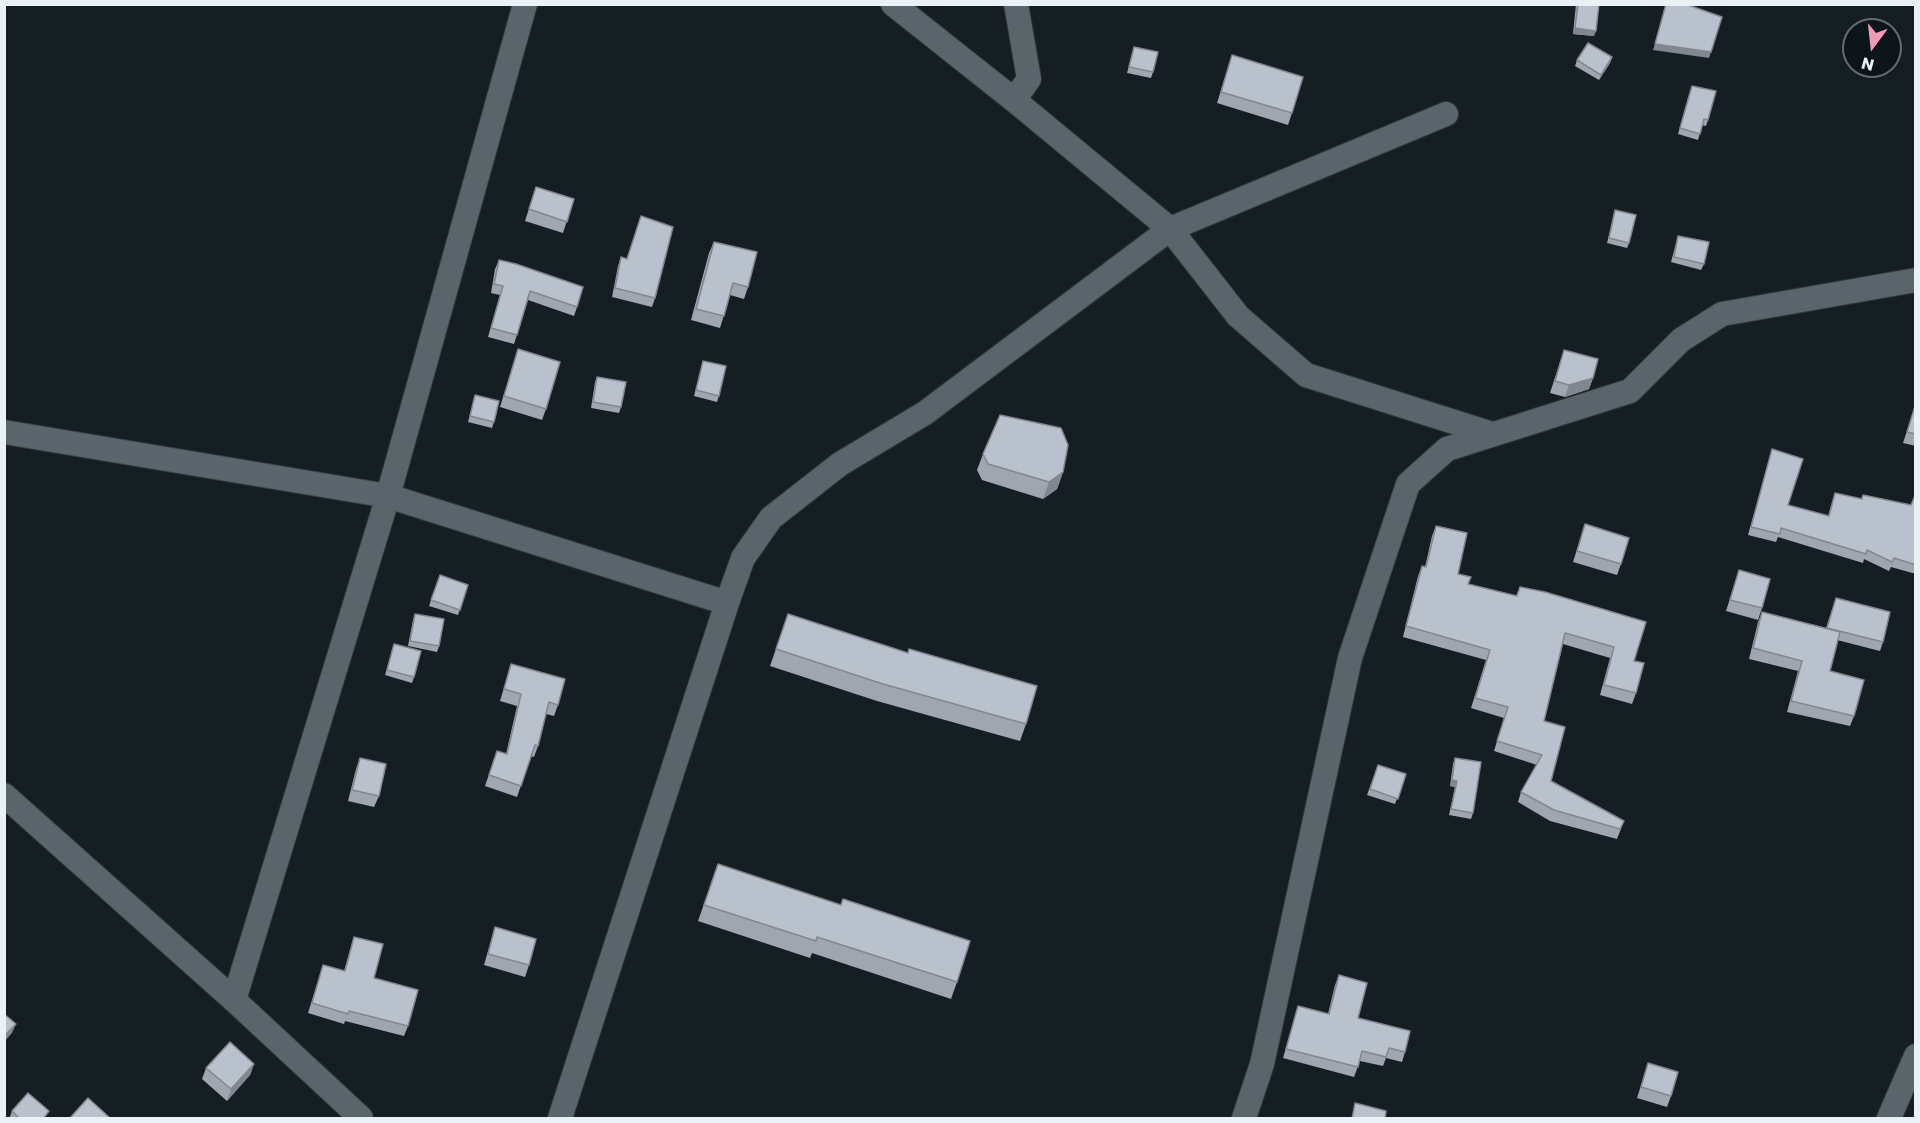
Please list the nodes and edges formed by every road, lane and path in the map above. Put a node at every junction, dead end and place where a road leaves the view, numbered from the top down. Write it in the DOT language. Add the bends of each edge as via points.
graph roads {
  1 [pos="525,4"];
  2 [pos="893,4"];
  3 [pos="1016,4"];
  4 [pos="1014,100"];
  5 [pos="1446,114"];
  6 [pos="1170,229"];
  7 [pos="1916,280"];
  8 [pos="4,432"];
  9 [pos="1492,434"];
  10 [pos="388,496"];
  11 [pos="727,603"];
  12 [pos="4,795"];
  13 [pos="234,1000"];
  14 [pos="1916,1056"];
  15 [pos="361,1119"];
  16 [pos="560,1119"];
  17 [pos="1244,1119"];
  18 [pos="1889,1119"];
  1 -- 10 [label="street"];
  2 -- 4 [label="street"];
  3 -- 4 [label="street" via="1029,79"];
  4 -- 6 [label="street"];
  5 -- 6 [label="street"];
  6 -- 9 [label="street" via="1238,316 1306,375"];
  6 -- 11 [label="street" via="925,413 840,464 771,518 743,558"];
  7 -- 9 [label="street" via="1722,314 1681,340 1630,391"];
  8 -- 10 [label="street"];
  9 -- 17 [label="street" via="1447,449 1408,484 1350,658 1262,1064"];
  10 -- 11 [label="street"];
  10 -- 13 [label="street"];
  11 -- 16 [label="street"];
  12 -- 13 [label="street"];
  13 -- 15 [label="street"];
  14 -- 18 [label="street"];
}
